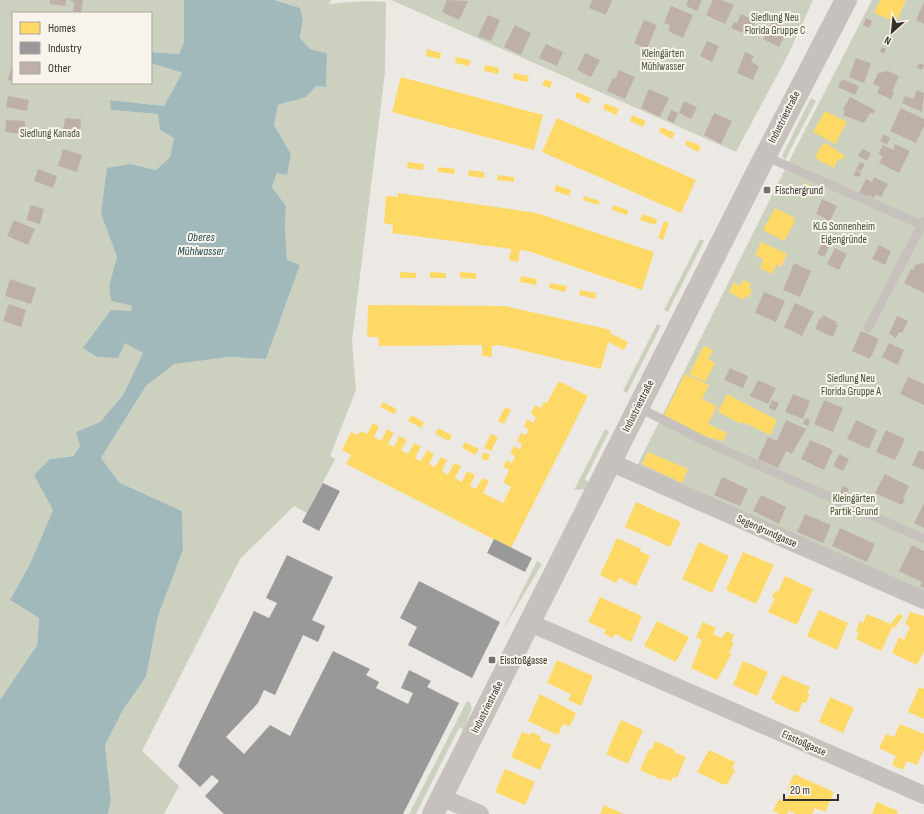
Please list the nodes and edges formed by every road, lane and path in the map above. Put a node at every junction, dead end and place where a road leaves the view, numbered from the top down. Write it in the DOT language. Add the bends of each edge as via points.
graph roads {
  1 [pos="846,0"];
  2 [pos="765,156"];
  3 [pos="923,224"];
  4 [pos="868,328"];
  5 [pos="638,407"];
  6 [pos="610,462"];
  7 [pos="924,539"];
  8 [pos="924,600"];
  9 [pos="530,623"];
  10 [pos="924,795"];
  11 [pos="437,806"];
  12 [pos="480,814"];
  1 -- 2 [label="street, Industriestraße"];
  2 -- 3 [label="lane"];
  2 -- 5 [label="street, Industriestraße"];
  3 -- 4 [label="lane"];
  5 -- 6 [label="street, Industriestraße"];
  5 -- 7 [label="lane" via="711,444"];
  6 -- 8 [label="street, Segengrundgasse"];
  6 -- 9 [label="street, Industriestraße"];
  9 -- 10 [label="street, Eisstoßgasse"];
  9 -- 11 [label="street, Industriestraße"];
  11 -- 12 [label="street"];
}
